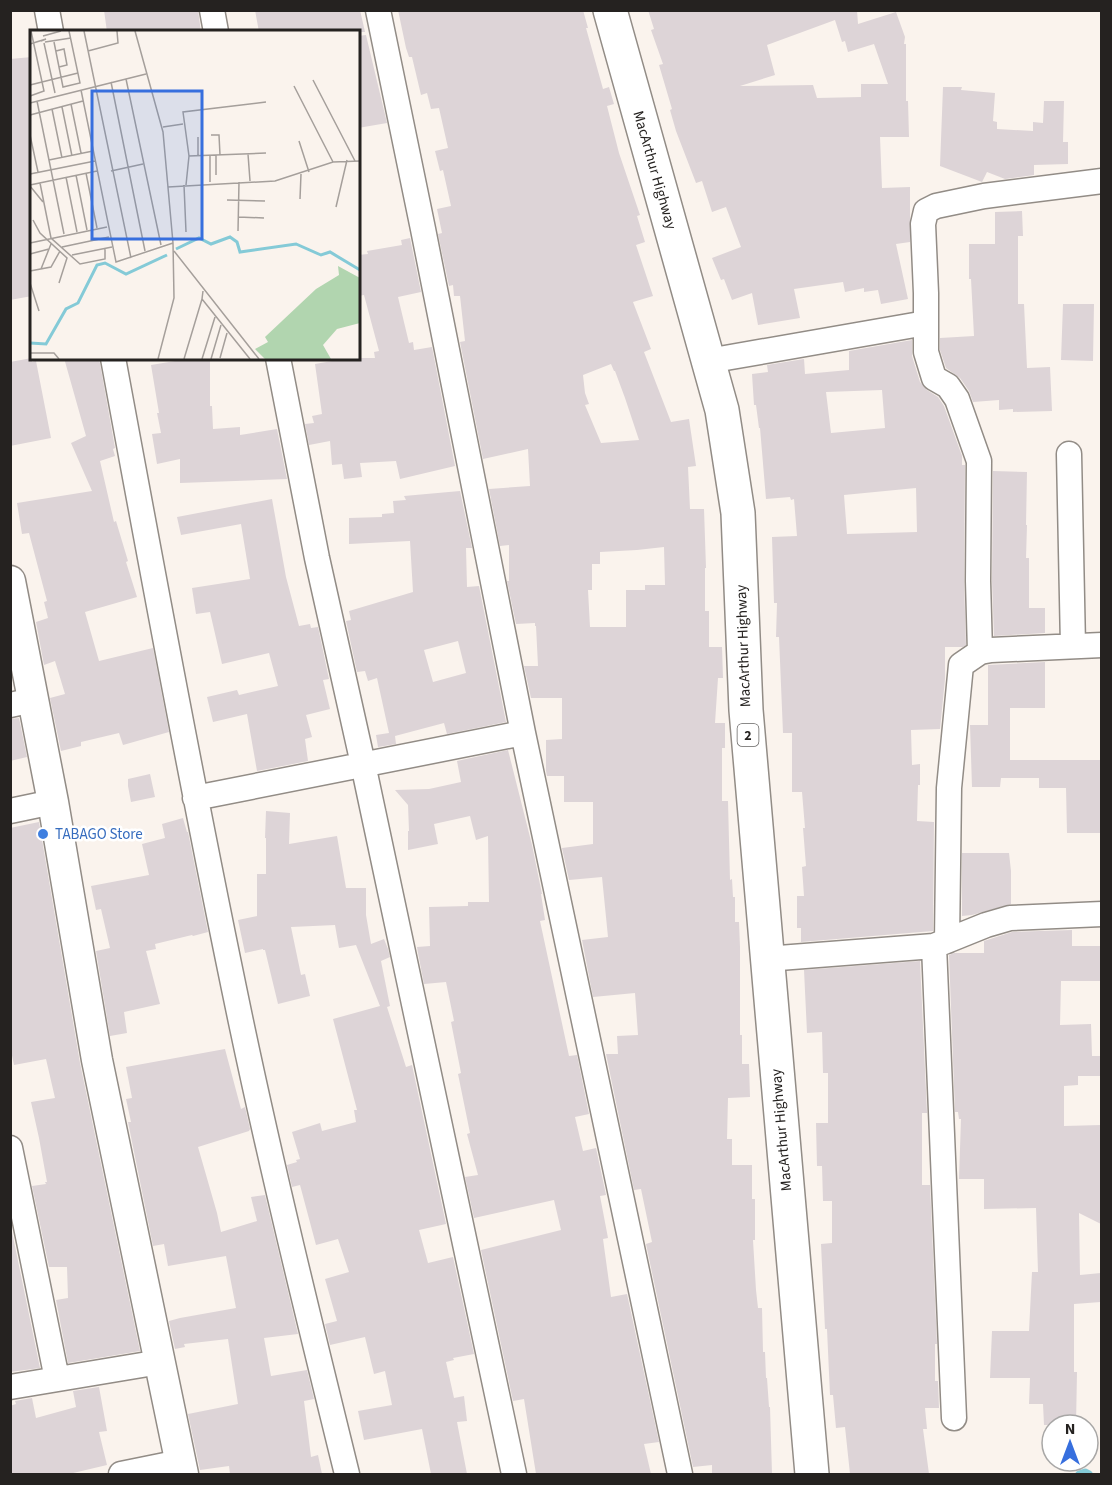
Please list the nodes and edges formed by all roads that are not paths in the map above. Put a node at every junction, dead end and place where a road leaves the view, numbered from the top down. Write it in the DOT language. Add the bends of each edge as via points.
graph roads {
  1 [pos="47,10"];
  2 [pos="212,10"];
  3 [pos="378,10"];
  4 [pos="610,10"];
  5 [pos="51,30"];
  6 [pos="216,30"];
  7 [pos="1101,181"];
  8 [pos="926,323"];
  9 [pos="113,360"];
  10 [pos="278,360"];
  11 [pos="708,361"];
  12 [pos="1069,454"];
  13 [pos="12,594"];
  14 [pos="1101,645"];
  15 [pos="1073,646"];
  16 [pos="980,652"];
  17 [pos="22,702"];
  18 [pos="523,733"];
  19 [pos="363,764"];
  20 [pos="195,798"];
  21 [pos="53,802"];
  22 [pos="10,811"];
  23 [pos="1101,914"];
  24 [pos="941,943"];
  25 [pos="766,958"];
  26 [pos="10,1148"];
  27 [pos="160,1362"];
  28 [pos="57,1379"];
  29 [pos="10,1387"];
  30 [pos="954,1418"];
  31 [pos="182,1468"];
  32 [pos="121,1474"];
  33 [pos="346,1474"];
  34 [pos="514,1474"];
  35 [pos="680,1474"];
  36 [pos="812,1474"];
  1 -- 5 [label="street"];
  2 -- 6 [label="street"];
  3 -- 18 [label="street"];
  4 -- 11 [label="highway, MacArthur Highway / 2"];
  7 -- 8 [label="street" via="984,196 926,211"];
  8 -- 11 [label="street"];
  8 -- 16 [label="street" via="926,351 934,378 948,386 957,399 979,461"];
  9 -- 20 [label="street"];
  10 -- 19 [label="street"];
  11 -- 25 [label="highway, MacArthur Highway / 2" via="722,410 738,513 746,710"];
  12 -- 15 [label="street"];
  13 -- 17 [label="street"];
  14 -- 15 [label="street"];
  15 -- 16 [label="street"];
  16 -- 24 [label="street" via="960,665"];
  17 -- 21 [label="street"];
  18 -- 19 [label="street"];
  18 -- 35 [label="street"];
  19 -- 20 [label="street"];
  19 -- 34 [label="street"];
  20 -- 33 [label="street" via="290,1246"];
  21 -- 22 [label="street"];
  21 -- 27 [label="street" via="98,1060"];
  23 -- 24 [label="street" via="1010,918"];
  24 -- 25 [label="street"];
  24 -- 30 [label="street"];
  25 -- 36 [label="highway, MacArthur Highway / 2"];
  26 -- 28 [label="street"];
  27 -- 28 [label="street"];
  27 -- 31 [label="street"];
  28 -- 29 [label="street"];
  31 -- 32 [label="street"];
}
